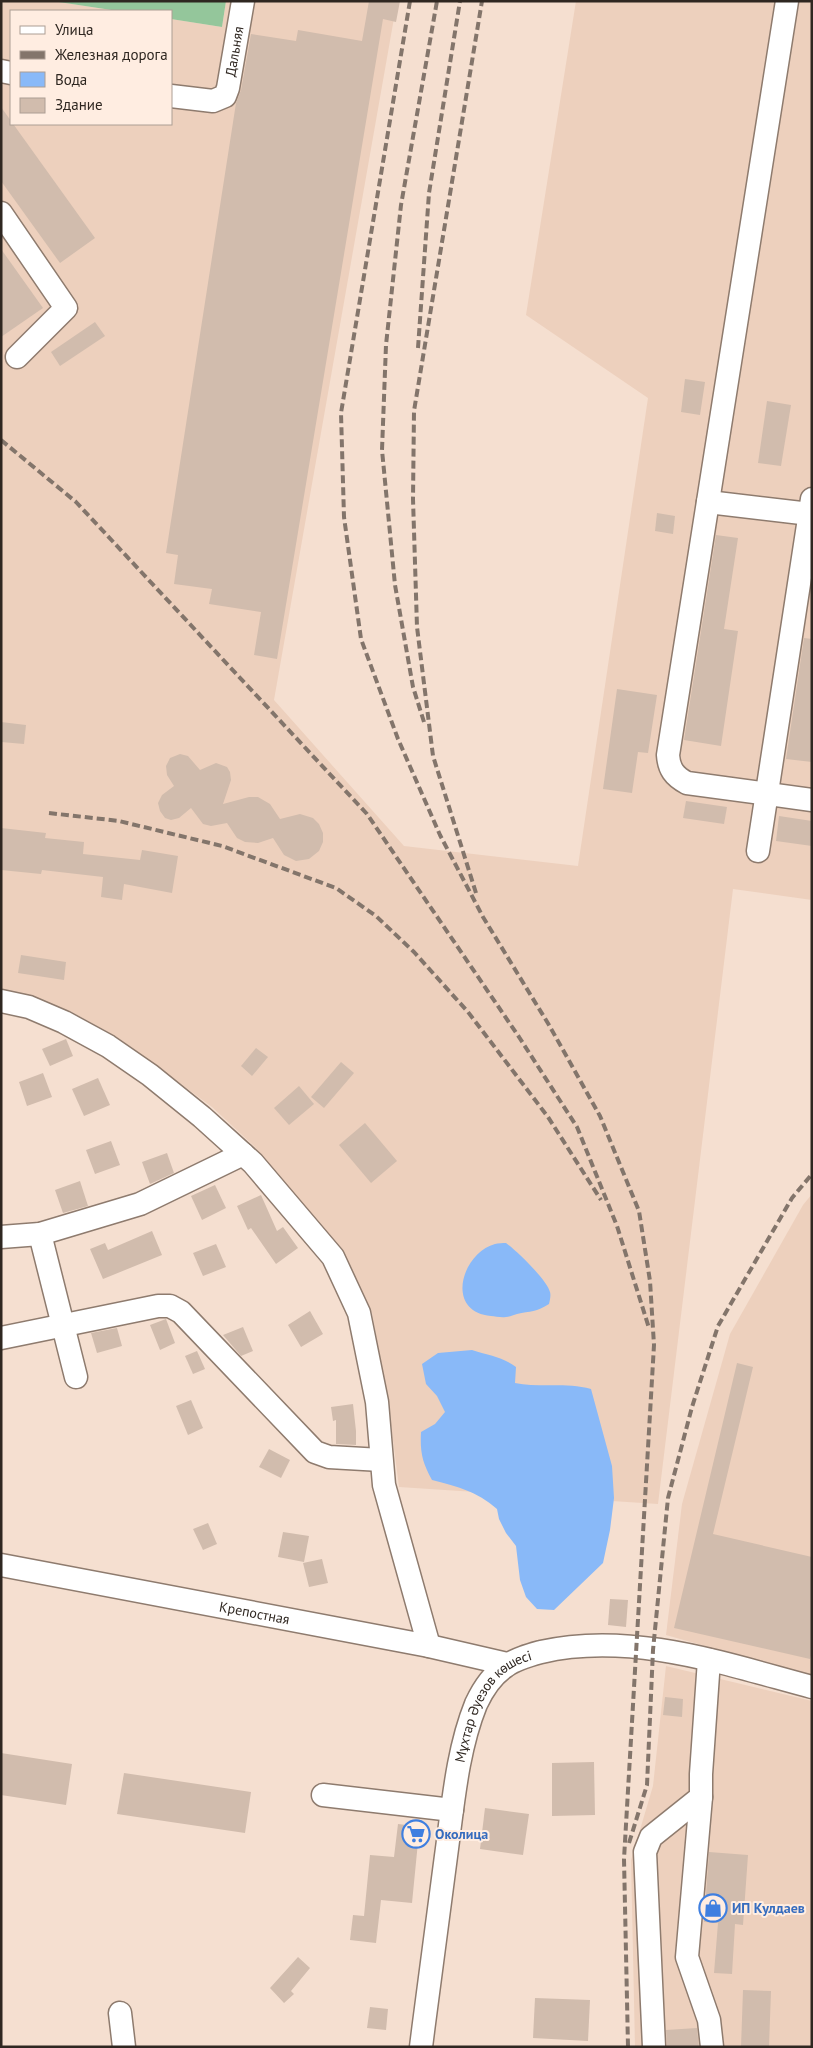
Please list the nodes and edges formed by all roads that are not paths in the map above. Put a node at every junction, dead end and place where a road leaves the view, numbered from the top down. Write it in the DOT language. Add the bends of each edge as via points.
graph roads {
  1 [pos="243,1"];
  2 [pos="787,1"];
  3 [pos="172,96"];
  4 [pos="1,214"];
  5 [pos="17,357"];
  6 [pos="708,502"];
  7 [pos="810,513"];
  8 [pos="766,794"];
  9 [pos="812,800"];
  10 [pos="758,851"];
  11 [pos="1,1001"];
  12 [pos="243,1154"];
  13 [pos="40,1234"];
  14 [pos="1,1237"];
  15 [pos="63,1326"];
  16 [pos="1,1338"];
  17 [pos="76,1377"];
  18 [pos="381,1460"];
  19 [pos="1,1565"];
  20 [pos="429,1646"];
  21 [pos="709,1660"];
  22 [pos="507,1664"];
  23 [pos="812,1687"];
  24 [pos="323,1795"];
  25 [pos="701,1796"];
  26 [pos="452,1810"];
  27 [pos="120,2013"];
  28 [pos="124,2047"];
  29 [pos="421,2047"];
  30 [pos="654,2047"];
  31 [pos="712,2047"];
  1 -- 3 [label="street, Дальняя" via="228,88 222,99 208,101"];
  2 -- 6 [label="street"];
  4 -- 5 [label="street" via="66,308"];
  6 -- 7 [label="street"];
  6 -- 8 [label="street" via="668,762 673,774 687,782"];
  7 -- 8 [label="street"];
  8 -- 9 [label="street"];
  8 -- 10 [label="street"];
  11 -- 12 [label="street" via="30,1007 108,1046 150,1075"];
  12 -- 13 [label="street" via="140,1204"];
  12 -- 18 [label="street" via="333,1257 359,1313 377,1402"];
  13 -- 14 [label="street"];
  13 -- 15 [label="street"];
  15 -- 16 [label="street"];
  15 -- 17 [label="street"];
  15 -- 18 [label="street" via="158,1306 176,1309 315,1452 329,1457"];
  18 -- 20 [label="street" via="384,1485"];
  19 -- 20 [label="street, Крепостная"];
  20 -- 22 [label="street, Крепостная"];
  21 -- 22 [label="street, Мұхтар Әуезов көшесі" via="653,1650 581,1646 558,1648"];
  21 -- 23 [label="street, Мұхтар Әуезов көшесі"];
  21 -- 25 [label="street"];
  22 -- 26 [label="street, Мұхтар Әуезов көшесі" via="490,1679 477,1703 464,1746"];
  24 -- 26 [label="street"];
  25 -- 30 [label="street" via="651,1837 646,1852"];
  25 -- 31 [label="street" via="687,1957 709,2020"];
  26 -- 29 [label="street, Мұхтар Әуезов көшесі"];
  27 -- 28 [label="street"];
}
